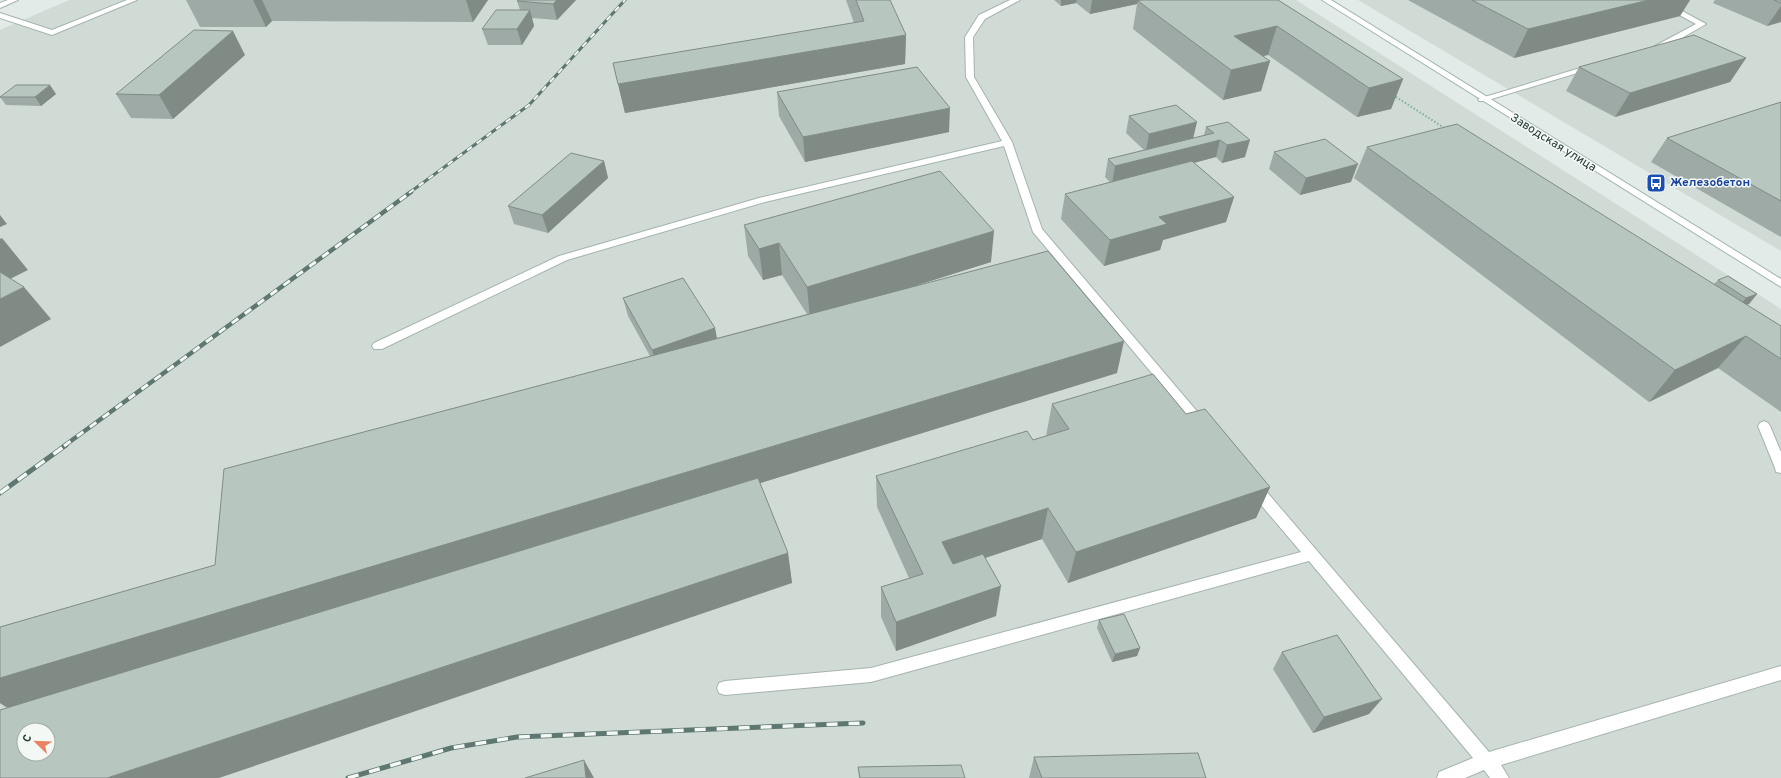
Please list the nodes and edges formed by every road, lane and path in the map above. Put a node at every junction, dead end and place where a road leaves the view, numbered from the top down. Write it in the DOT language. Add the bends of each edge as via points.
graph roads {
  1 [pos="14,0"];
  2 [pos="133,0"];
  3 [pos="1016,0"];
  4 [pos="1326,0"];
  5 [pos="1656,0"];
  6 [pos="0,6"];
  7 [pos="0,15"];
  8 [pos="1646,51"];
  9 [pos="1602,64"];
  10 [pos="1387,91"];
  11 [pos="1482,99"];
  12 [pos="1452,133"];
  13 [pos="1007,142"];
  14 [pos="1058,254"];
  15 [pos="1042,259"];
  16 [pos="1781,284"];
  17 [pos="378,346"];
  18 [pos="1764,426"];
  19 [pos="1210,434"];
  20 [pos="1781,468"];
  21 [pos="1245,476"];
  22 [pos="1312,555"];
  23 [pos="1781,673"];
  24 [pos="725,688"];
  25 [pos="1486,761"];
  26 [pos="1445,778"];
  27 [pos="1501,778"];
  1 -- 6 [label="main road"];
  2 -- 7 [label="main road" via="52,33"];
  3 -- 13 [label="main road" via="982,17 969,37 970,77"];
  4 -- 11 [label="main road, Заводская улица"];
  5 -- 8 [label="main road" via="1702,24 1661,47"];
  9 -- 11 [label="main road"];
  10 -- 12 [label="path"];
  11 -- 16 [label="main road, Заводская улица"];
  13 -- 14 [label="main road" via="1037,230"];
  13 -- 17 [label="main road" via="762,200 563,258"];
  14 -- 15 [label="main road"];
  14 -- 19 [label="main road"];
  18 -- 20 [label="main road"];
  21 -- 22 [label="main road"];
  22 -- 24 [label="main road" via="871,675"];
  22 -- 25 [label="main road"];
  23 -- 25 [label="main road"];
  25 -- 26 [label="main road"];
  25 -- 27 [label="main road"];
}
